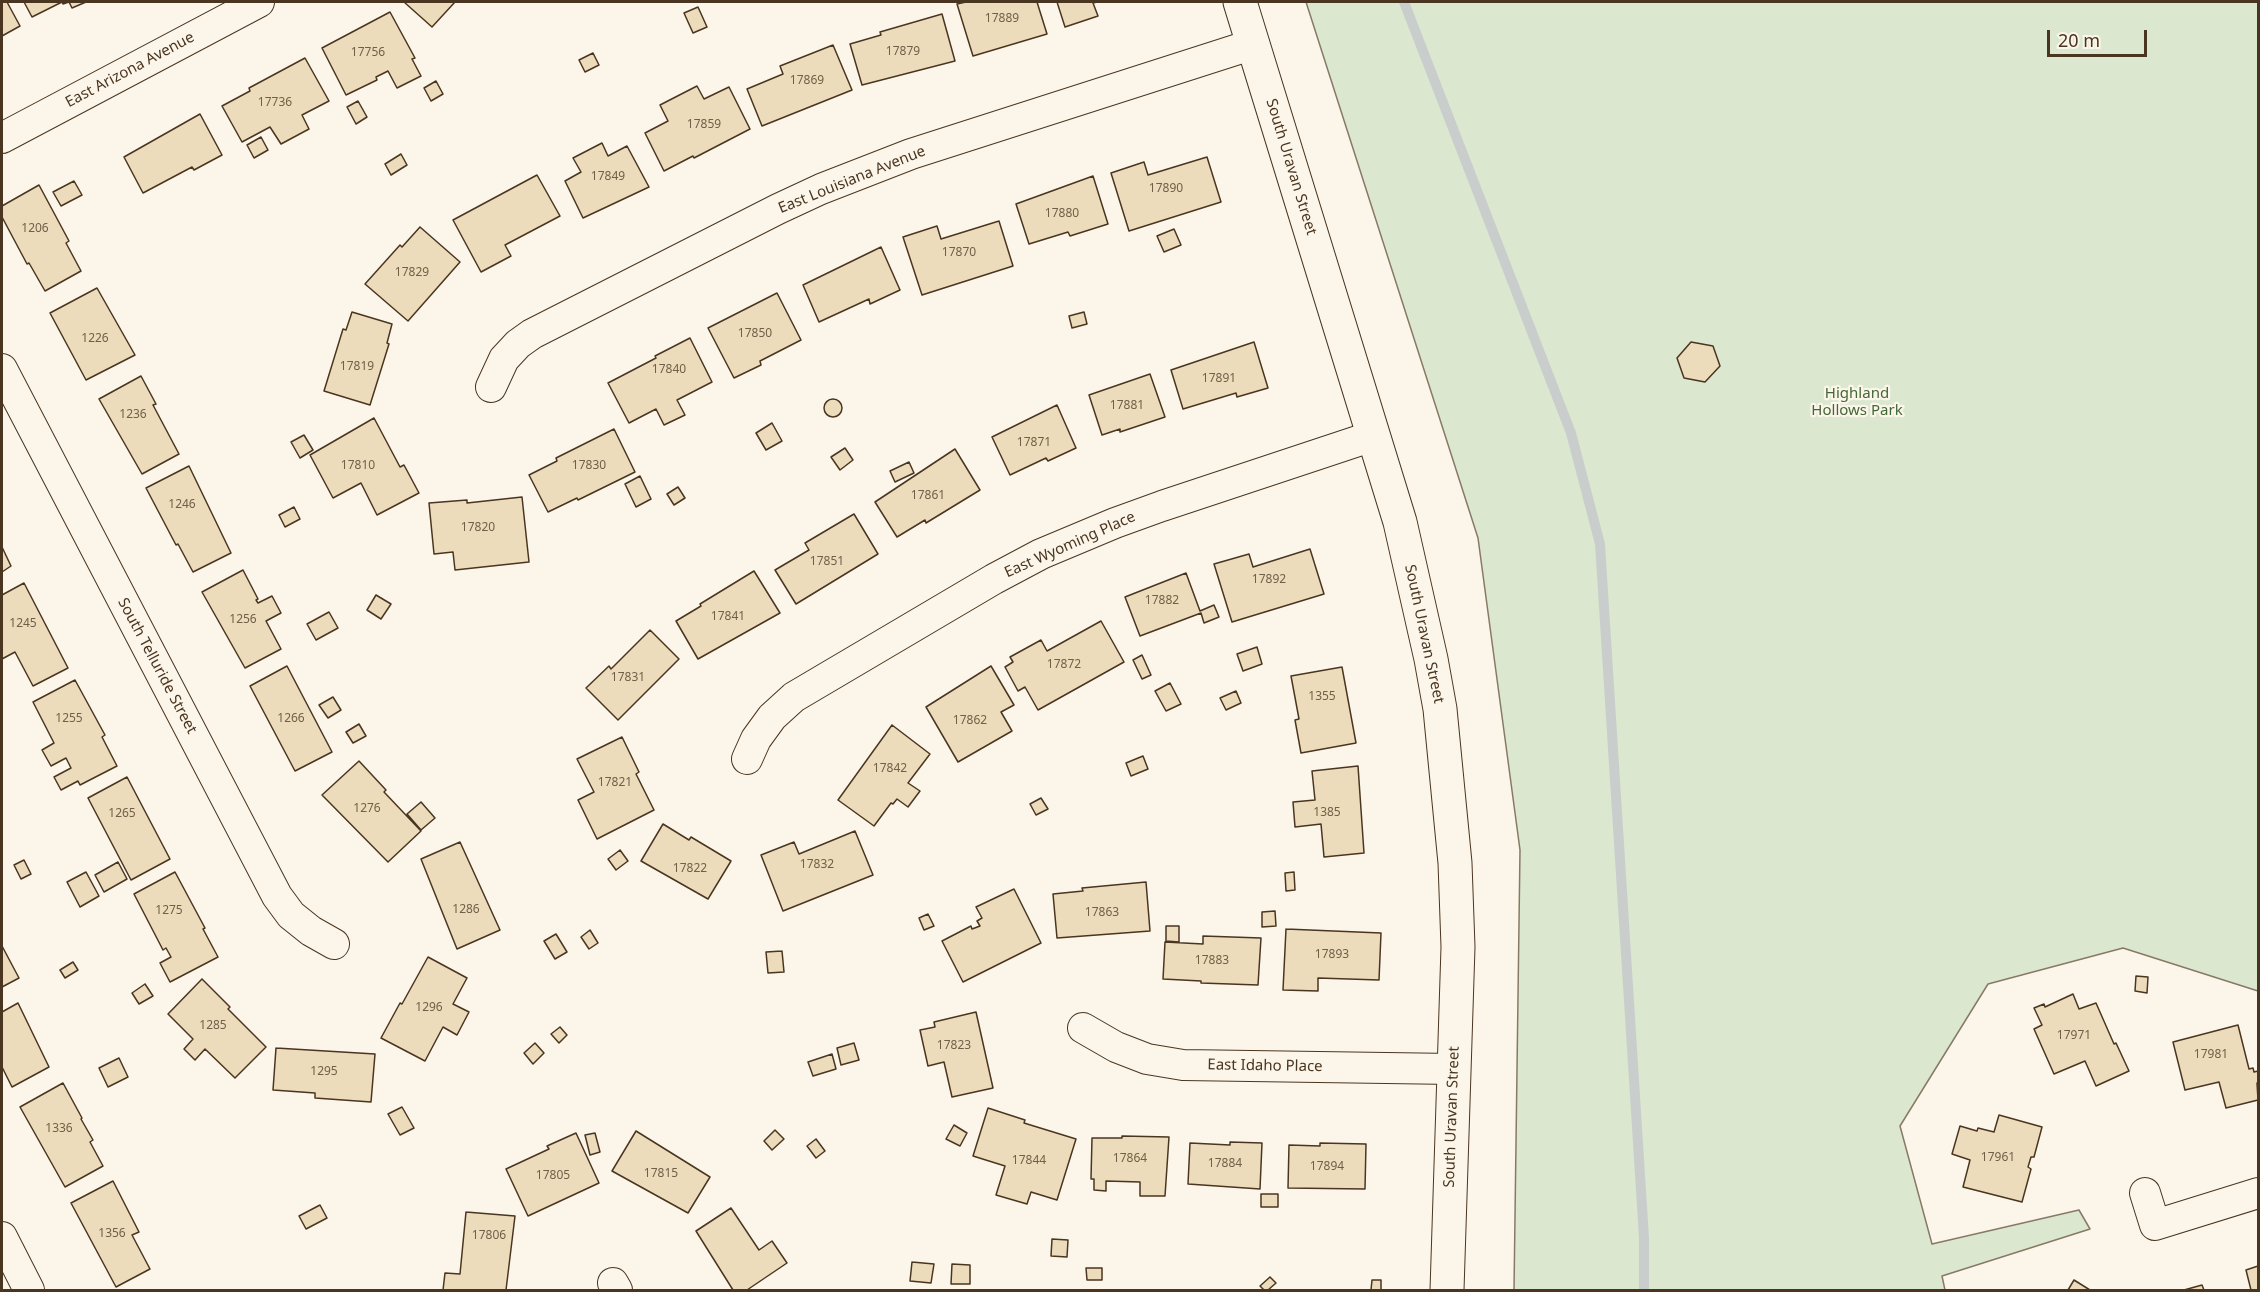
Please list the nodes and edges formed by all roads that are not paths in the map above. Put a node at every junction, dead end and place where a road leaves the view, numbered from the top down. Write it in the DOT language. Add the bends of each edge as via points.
graph roads {
  1 [pos="259,2"];
  2 [pos="1240,2"];
  3 [pos="1254,44"];
  4 [pos="2,138"];
  5 [pos="2,369"];
  6 [pos="491,387"];
  7 [pos="1373,436"];
  8 [pos="747,759"];
  9 [pos="334,944"];
  10 [pos="1083,1028"];
  11 [pos="1454,1069"];
  12 [pos="2145,1193"];
  13 [pos="2259,1193"];
  14 [pos="2,1237"];
  15 [pos="29,1290"];
  16 [pos="1447,1290"];
  1 -- 4 [label="street, East Arizona Avenue"];
  2 -- 3 [label="street, South Uravan Street"];
  3 -- 6 [label="street, East Louisiana Avenue" via="911,154 821,189 532,334 504,359"];
  3 -- 7 [label="street, South Uravan Street"];
  5 -- 9 [label="street, South Telluride Street" via="277,896 291,915"];
  7 -- 8 [label="street, East Wyoming Place" via="1162,506 1041,554 794,697 772,717"];
  7 -- 11 [label="street, South Uravan Street" via="1400,522 1440,709 1455,862 1458,948"];
  10 -- 11 [label="street, East Idaho Place" via="1147,1059 1183,1065"];
  11 -- 16 [label="street, South Uravan Street"];
  12 -- 13 [label="street" via="2155,1225"];
  14 -- 15 [label="street"];
}
